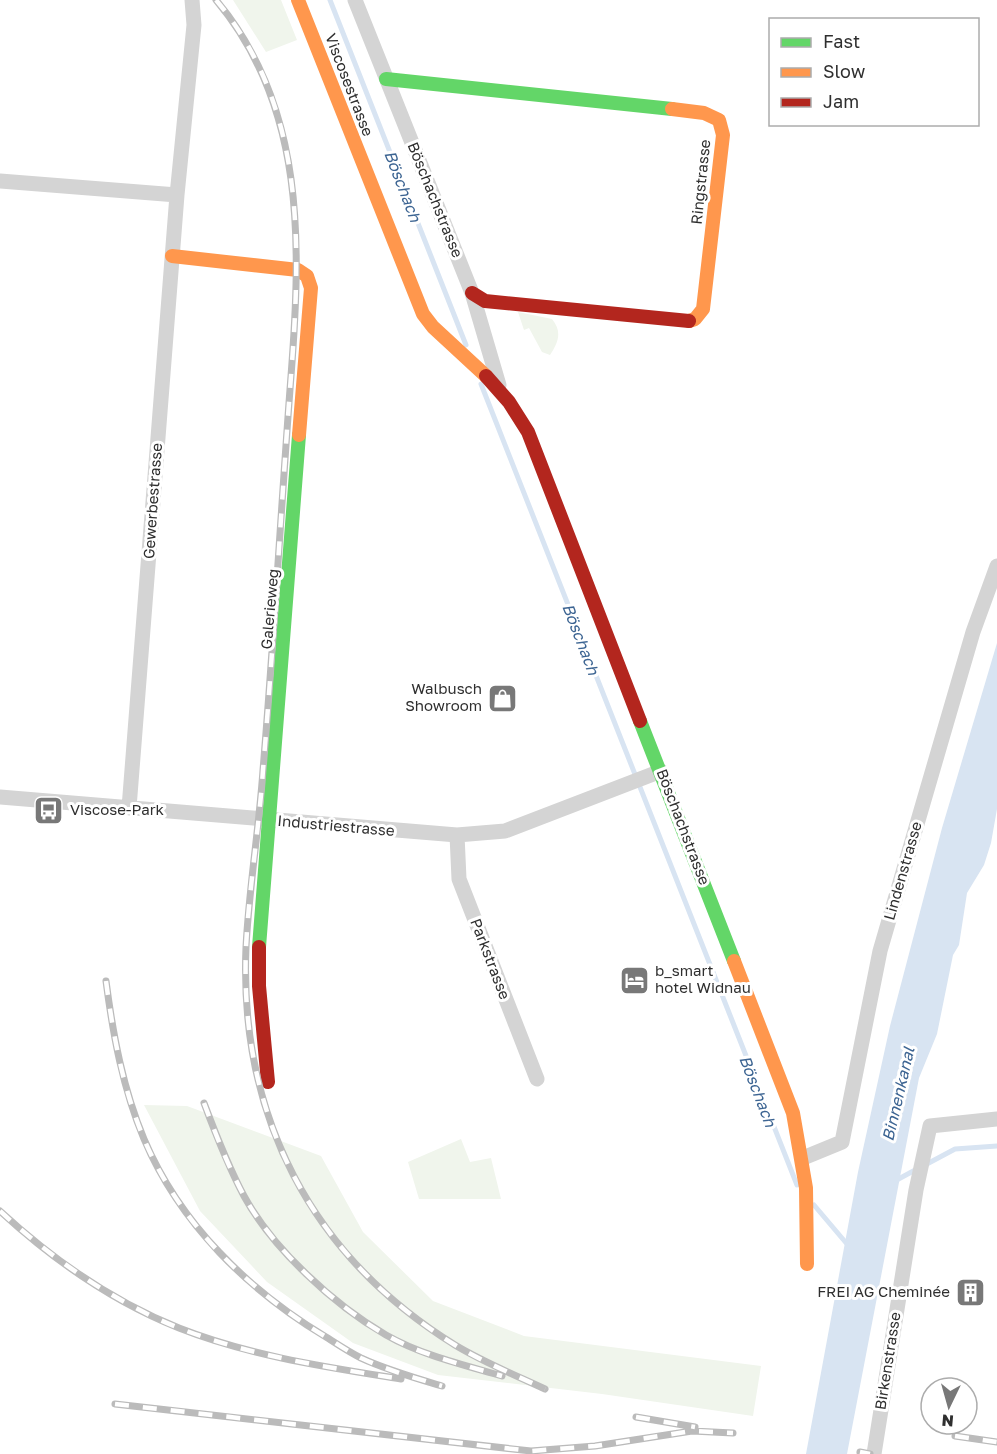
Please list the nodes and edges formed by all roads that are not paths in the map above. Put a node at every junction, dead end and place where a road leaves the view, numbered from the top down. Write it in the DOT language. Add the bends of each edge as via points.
graph roads {
  1 [pos="192,0"];
  2 [pos="298,0"];
  3 [pos="354,0"];
  4 [pos="386,79"];
  5 [pos="0,181"];
  6 [pos="177,195"];
  7 [pos="172,256"];
  8 [pos="472,293"];
  9 [pos="423,314"];
  10 [pos="510,402"];
  11 [pos="997,566"];
  12 [pos="661,771"];
  13 [pos="0,797"];
  14 [pos="129,808"];
  15 [pos="269,820"];
  16 [pos="457,836"];
  17 [pos="537,1079"];
  18 [pos="268,1082"];
  19 [pos="997,1119"];
  20 [pos="803,1158"];
  21 [pos="807,1264"];
  22 [pos="874,1454"];
  1 -- 6 [label="street, Gewerbestrasse" via="194,25"];
  2 -- 9 [label="street, Viscosestrasse"];
  3 -- 4 [label="street, Böschachstrasse"];
  4 -- 8 [label="street, Böschachstrasse"];
  4 -- 8 [label="street, Ringstrasse" via="586,98 704,113 719,120 723,135 711,245 703,309 695,319 684,322 567,311 485,301"];
  5 -- 6 [label="street"];
  6 -- 7 [label="street, Gewerbestrasse"];
  7 -- 14 [label="street, Gewerbestrasse"];
  7 -- 15 [label="street, Galerieweg" via="298,270 307,276 311,288"];
  8 -- 10 [label="street, Böschachstrasse" via="495,376 501,393"];
  9 -- 10 [label="street, Böschachstrasse" via="442,338"];
  10 -- 12 [label="street, Böschachstrasse" via="528,432"];
  11 -- 20 [label="street, Lindenstrasse" via="973,632 880,951 842,1142"];
  12 -- 16 [label="street, Industriestrasse" via="505,831"];
  12 -- 20 [label="street, Böschachstrasse" via="793,1113"];
  13 -- 14 [label="street, Industriestrasse"];
  14 -- 15 [label="street, Industriestrasse"];
  15 -- 16 [label="street, Industriestrasse"];
  15 -- 18 [label="street, Galerieweg" via="259,926"];
  16 -- 17 [label="street, Parkstrasse" via="459,879"];
  19 -- 22 [label="street, Birkenstrasse" via="929,1133 916,1190"];
  20 -- 21 [label="street, Böschachstrasse" via="809,1233"];
}
